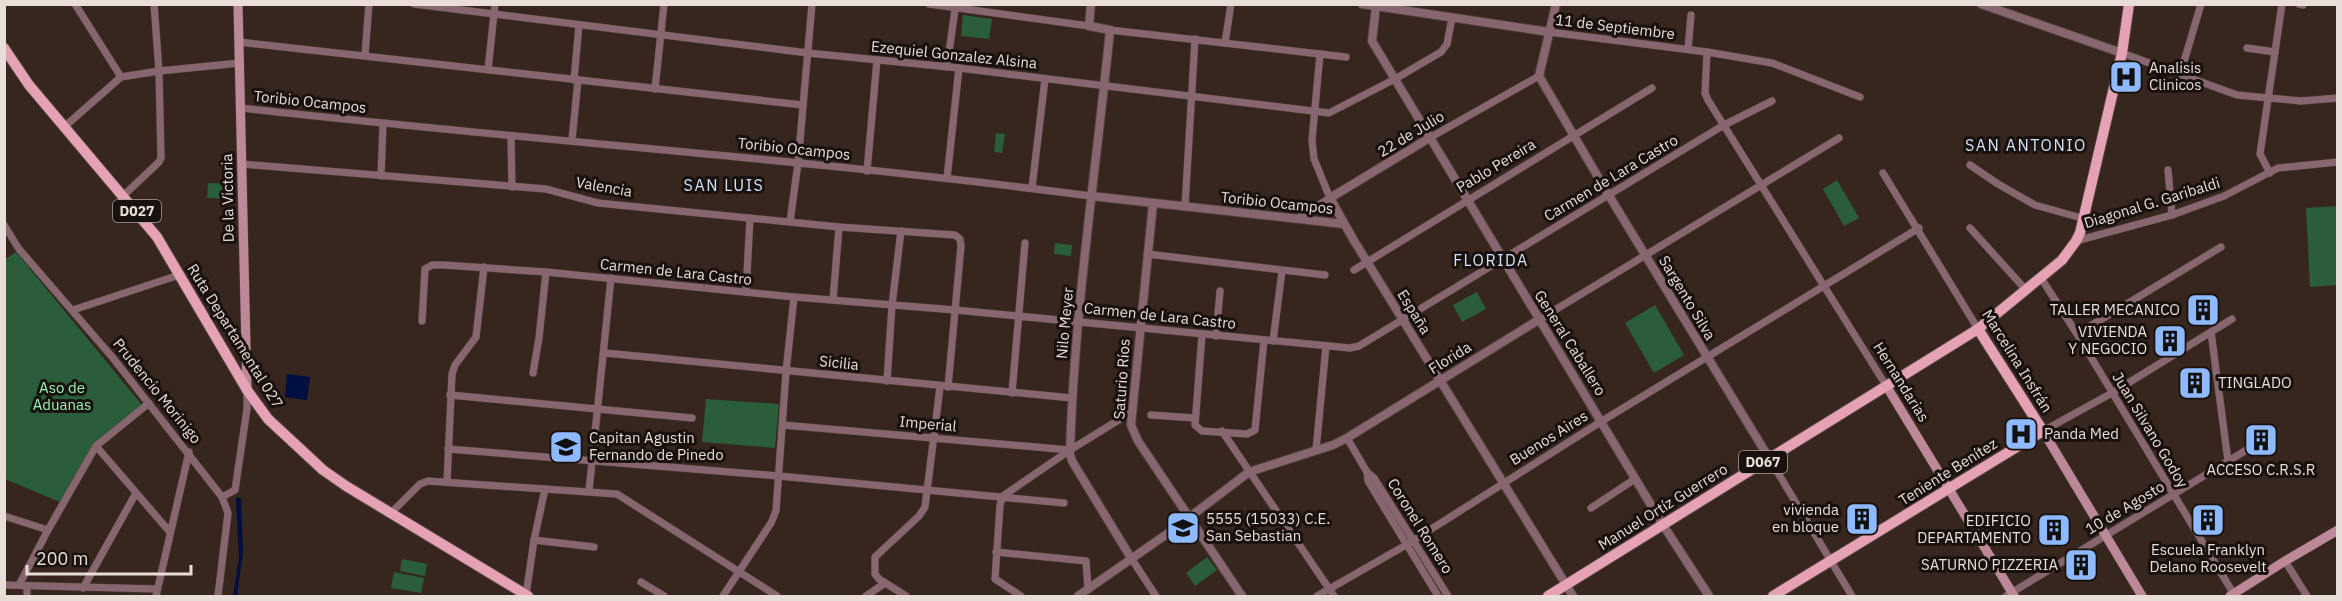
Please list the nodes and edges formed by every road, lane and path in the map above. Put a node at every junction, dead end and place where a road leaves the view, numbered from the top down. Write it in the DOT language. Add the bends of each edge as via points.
graph roads {
  1 [pos="75,4"];
  2 [pos="154,4"];
  3 [pos="238,4"];
  4 [pos="369,4"];
  5 [pos="414,4"];
  6 [pos="495,4"];
  7 [pos="664,4"];
  8 [pos="812,4"];
  9 [pos="929,4"];
  10 [pos="1091,4"];
  11 [pos="1231,4"];
  12 [pos="1362,4"];
  13 [pos="1556,4"];
  14 [pos="1981,4"];
  15 [pos="2122,4"];
  16 [pos="2129,4"];
  17 [pos="2201,4"];
  18 [pos="2282,4"];
  19 [pos="942,5"];
  20 [pos="1376,6"];
  21 [pos="1413,8"];
  22 [pos="955,9"];
  23 [pos="494,15"];
  24 [pos="1691,15"];
  25 [pos="1452,18"];
  26 [pos="579,25"];
  27 [pos="1089,26"];
  28 [pos="1110,30"];
  29 [pos="1549,32"];
  30 [pos="660,33"];
  31 [pos="1195,39"];
  32 [pos="239,42"];
  33 [pos="1225,43"];
  34 [pos="4,48"];
  35 [pos="2247,48"];
  36 [pos="1688,49"];
  37 [pos="2119,51"];
  38 [pos="1707,52"];
  39 [pos="2274,52"];
  40 [pos="808,53"];
  41 [pos="1320,54"];
  42 [pos="365,55"];
  43 [pos="1346,57"];
  44 [pos="878,60"];
  45 [pos="240,63"];
  46 [pos="947,67"];
  47 [pos="959,68"];
  48 [pos="488,70"];
  49 [pos="159,71"];
  50 [pos="2180,75"];
  51 [pos="1539,76"];
  52 [pos="121,77"];
  53 [pos="1045,79"];
  54 [pos="1395,79"];
  55 [pos="576,80"];
  56 [pos="1104,85"];
  57 [pos="1652,88"];
  58 [pos="655,89"];
  59 [pos="1191,95"];
  60 [pos="1860,97"];
  61 [pos="2269,99"];
  62 [pos="2337,99"];
  63 [pos="1772,101"];
  64 [pos="803,105"];
  65 [pos="241,108"];
  66 [pos="1316,113"];
  67 [pos="383,124"];
  68 [pos="1724,125"];
  69 [pos="63,128"];
  70 [pos="1574,135"];
  71 [pos="511,136"];
  72 [pos="1431,137"];
  73 [pos="1839,138"];
  74 [pos="572,140"];
  75 [pos="2337,162"];
  76 [pos="798,163"];
  77 [pos="242,164"];
  78 [pos="1970,165"];
  79 [pos="2168,170"];
  80 [pos="867,171"];
  81 [pos="1883,173"];
  82 [pos="2270,173"];
  83 [pos="381,176"];
  84 [pos="947,178"];
  85 [pos="1762,184"];
  86 [pos="512,187"];
  87 [pos="1032,188"];
  88 [pos="1608,194"];
  89 [pos="124,195"];
  90 [pos="1091,196"];
  91 [pos="1330,198"];
  92 [pos="1468,199"];
  93 [pos="1153,203"];
  94 [pos="1185,206"];
  95 [pos="2172,215"];
  96 [pos="2078,217"];
  97 [pos="750,218"];
  98 [pos="1298,218"];
  99 [pos="790,222"];
  100 [pos="1344,224"];
  101 [pos="4,225"];
  102 [pos="839,227"];
  103 [pos="1918,228"];
  104 [pos="1971,228"];
  105 [pos="901,231"];
  106 [pos="2076,241"];
  107 [pos="1025,243"];
  108 [pos="2221,247"];
  109 [pos="1147,254"];
  110 [pos="1646,256"];
  111 [pos="1503,260"];
  112 [pos="2062,260"];
  113 [pos="1367,261"];
  114 [pos="484,267"];
  115 [pos="1354,270"];
  116 [pos="1282,271"];
  117 [pos="546,272"];
  118 [pos="179,275"];
  119 [pos="1325,275"];
  120 [pos="611,278"];
  121 [pos="2041,278"];
  122 [pos="1824,286"];
  123 [pos="2026,290"];
  124 [pos="1220,291"];
  125 [pos="746,292"];
  126 [pos="794,297"];
  127 [pos="833,300"];
  128 [pos="892,305"];
  129 [pos="73,310"];
  130 [pos="955,310"];
  131 [pos="1019,317"];
  132 [pos="1402,319"];
  133 [pos="1540,319"];
  134 [pos="2232,319"];
  135 [pos="422,321"];
  136 [pos="1079,322"];
  137 [pos="1139,329"];
  138 [pos="1978,329"];
  139 [pos="2211,332"];
  140 [pos="2077,334"];
  141 [pos="1202,335"];
  142 [pos="1216,336"];
  143 [pos="1264,340"];
  144 [pos="1273,341"];
  145 [pos="1326,346"];
  146 [pos="605,353"];
  147 [pos="1707,358"];
  148 [pos="786,372"];
  149 [pos="533,373"];
  150 [pos="1441,379"];
  151 [pos="887,381"];
  152 [pos="944,387"];
  153 [pos="1887,387"];
  154 [pos="247,390"];
  155 [pos="1012,393"];
  156 [pos="2112,393"];
  157 [pos="450,395"];
  158 [pos="1072,398"];
  159 [pos="149,403"];
  160 [pos="597,408"];
  161 [pos="1130,413"];
  162 [pos="1151,415"];
  163 [pos="692,418"];
  164 [pos="1195,418"];
  165 [pos="1602,421"];
  166 [pos="783,425"];
  167 [pos="2043,430"];
  168 [pos="1222,432"];
  169 [pos="934,438"];
  170 [pos="1347,438"];
  171 [pos="2258,443"];
  172 [pos="96,446"];
  173 [pos="448,448"];
  174 [pos="1070,450"];
  175 [pos="1316,450"];
  176 [pos="189,452"];
  177 [pos="1768,459"];
  178 [pos="593,461"];
  179 [pos="2228,461"];
  180 [pos="1249,472"];
  181 [pos="779,476"];
  182 [pos="1635,479"];
  183 [pos="447,482"];
  184 [pos="1502,483"];
  185 [pos="544,489"];
  186 [pos="1950,489"];
  187 [pos="928,490"];
  188 [pos="589,491"];
  189 [pos="136,493"];
  190 [pos="2173,495"];
  191 [pos="1003,496"];
  192 [pos="222,497"];
  193 [pos="1064,503"];
  194 [pos="1591,508"];
  195 [pos="390,514"];
  196 [pos="4,516"];
  197 [pos="1188,518"];
  198 [pos="1663,525"];
  199 [pos="48,530"];
  200 [pos="2337,530"];
  201 [pos="169,531"];
  202 [pos="2106,535"];
  203 [pos="534,540"];
  204 [pos="1409,542"];
  205 [pos="594,547"];
  206 [pos="996,552"];
  207 [pos="1131,558"];
  208 [pos="2284,561"];
  209 [pos="1830,562"];
  210 [pos="738,572"];
  211 [pos="641,582"];
  212 [pos="885,583"];
  213 [pos="4,585"];
  214 [pos="23,586"];
  215 [pos="1566,586"];
  216 [pos="83,588"];
  217 [pos="1088,589"];
  218 [pos="1329,590"];
  219 [pos="156,593"];
  220 [pos="2011,595"];
  221 [pos="527,596"];
  222 [pos="2233,596"];
  223 [pos="27,597"];
  224 [pos="218,597"];
  225 [pos="664,597"];
  226 [pos="723,597"];
  227 [pos="777,597"];
  228 [pos="866,597"];
  229 [pos="906,597"];
  230 [pos="1021,597"];
  231 [pos="1078,597"];
  232 [pos="1156,597"];
  233 [pos="1242,597"];
  234 [pos="1317,597"];
  235 [pos="1334,597"];
  236 [pos="1438,597"];
  237 [pos="1448,597"];
  238 [pos="1548,597"];
  239 [pos="1573,597"];
  240 [pos="1709,597"];
  241 [pos="1773,597"];
  242 [pos="1852,597"];
  243 [pos="2142,597"];
  244 [pos="2307,597"];
  1 -- 52 [label="street"];
  2 -- 49 [label="street"];
  3 -- 32 [label="main road, De la Victoria"];
  4 -- 42 [label="street"];
  5 -- 23 [label="street, Ezequiel Gonzalez Alsina"];
  6 -- 23 [label="street"];
  7 -- 30 [label="street"];
  8 -- 40 [label="street"];
  9 -- 19 [label="street"];
  10 -- 27 [label="street"];
  11 -- 33 [label="street"];
  12 -- 20 [label="street, 11 de Septiembre"];
  13 -- 29 [label="street"];
  14 -- 37 [label="street"];
  15 -- 37 [label="main road, D067"];
  16 -- 37 [label="main road, D067"];
  17 -- 50 [label="street"];
  18 -- 39 [label="street"];
  19 -- 22 [label="street"];
  20 -- 21 [label="street, 11 de Septiembre"];
  20 -- 54 [label="street, General Caballero" via="1372,41"];
  21 -- 25 [label="street, 11 de Septiembre"];
  22 -- 27 [label="street"];
  22 -- 46 [label="street"];
  23 -- 26 [label="street, Ezequiel Gonzalez Alsina"];
  23 -- 48 [label="street"];
  24 -- 36 [label="street"];
  25 -- 29 [label="street, 11 de Septiembre"];
  25 -- 54 [label="street, Ezequiel Gonzalez Alsina" via="1447,44 1441,52"];
  26 -- 30 [label="street, Ezequiel Gonzalez Alsina"];
  26 -- 55 [label="street"];
  27 -- 28 [label="street"];
  28 -- 31 [label="street"];
  28 -- 56 [label="street, Nilo Meyer"];
  29 -- 36 [label="street, 11 de Septiembre"];
  29 -- 51 [label="street"];
  30 -- 40 [label="street, Ezequiel Gonzalez Alsina"];
  30 -- 58 [label="street"];
  31 -- 33 [label="street"];
  31 -- 59 [label="street"];
  32 -- 42 [label="street"];
  32 -- 45 [label="main road, De la Victoria"];
  33 -- 41 [label="street"];
  34 -- 69 [label="main road, Ruta Departamental 027 / D027" via="28,86"];
  35 -- 39 [label="street"];
  36 -- 38 [label="street, 11 de Septiembre"];
  37 -- 50 [label="street"];
  37 -- 96 [label="main road, D067"];
  37 -- 106 [label="main road, D067"];
  38 -- 60 [label="street, 11 de Septiembre" via="1772,63"];
  38 -- 68 [label="street, Hernandarias" via="1705,93"];
  39 -- 61 [label="street"];
  40 -- 44 [label="street, Ezequiel Gonzalez Alsina"];
  40 -- 64 [label="street"];
  41 -- 43 [label="street"];
  41 -- 66 [label="street, España"];
  42 -- 48 [label="street"];
  44 -- 46 [label="street, Ezequiel Gonzalez Alsina"];
  44 -- 80 [label="street"];
  45 -- 49 [label="street"];
  45 -- 65 [label="main road, De la Victoria"];
  46 -- 47 [label="street, Ezequiel Gonzalez Alsina"];
  47 -- 53 [label="street, Ezequiel Gonzalez Alsina"];
  47 -- 84 [label="street"];
  48 -- 55 [label="street"];
  49 -- 52 [label="street"];
  49 -- 89 [label="street" via="161,158"];
  50 -- 61 [label="street" via="2228,92"];
  51 -- 70 [label="street, Sargento Silva"];
  51 -- 72 [label="street, 22 de Julio"];
  52 -- 69 [label="street"];
  53 -- 56 [label="street, Ezequiel Gonzalez Alsina"];
  53 -- 87 [label="street"];
  54 -- 66 [label="street, Ezequiel Gonzalez Alsina" via="1339,110"];
  54 -- 72 [label="street, General Caballero"];
  55 -- 58 [label="street"];
  55 -- 74 [label="street"];
  56 -- 59 [label="street, Ezequiel Gonzalez Alsina"];
  56 -- 90 [label="street, Nilo Meyer"];
  57 -- 70 [label="street, Pablo Pereira"];
  58 -- 64 [label="street"];
  59 -- 66 [label="street, Ezequiel Gonzalez Alsina"];
  59 -- 94 [label="street"];
  61 -- 62 [label="street"];
  61 -- 82 [label="street" via="2260,154"];
  63 -- 68 [label="street, Carmen de Lara Castro"];
  64 -- 76 [label="street"];
  65 -- 67 [label="street, Toribio Ocampos"];
  65 -- 77 [label="main road, De la Victoria"];
  66 -- 91 [label="street, España" via="1314,159"];
  67 -- 71 [label="street, Toribio Ocampos"];
  67 -- 83 [label="street"];
  68 -- 85 [label="street, Hernandarias"];
  68 -- 88 [label="street, Carmen de Lara Castro"];
  69 -- 89 [label="main road, Ruta Departamental 027 / D027"];
  70 -- 88 [label="street, Sargento Silva"];
  70 -- 92 [label="street, Pablo Pereira"];
  71 -- 74 [label="street, Toribio Ocampos"];
  71 -- 86 [label="street"];
  72 -- 91 [label="street, 22 de Julio"];
  72 -- 92 [label="street, General Caballero"];
  73 -- 85 [label="street, Florida"];
  74 -- 76 [label="street, Toribio Ocampos"];
  75 -- 82 [label="street, Diagonal G. Garibaldi" via="2278,168"];
  76 -- 80 [label="street, Toribio Ocampos"];
  76 -- 99 [label="street"];
  77 -- 83 [label="street, Valencia"];
  77 -- 154 [label="main road, De la Victoria"];
  78 -- 96 [label="street" via="2035,205"];
  79 -- 95 [label="street"];
  80 -- 84 [label="street, Toribio Ocampos"];
  81 -- 103 [label="street, Marcelina Insfrán"];
  82 -- 95 [label="street, Diagonal G. Garibaldi" via="2224,196"];
  83 -- 86 [label="street, Valencia"];
  84 -- 87 [label="street, Toribio Ocampos"];
  85 -- 110 [label="street, Florida"];
  85 -- 122 [label="street, Hernandarias"];
  86 -- 97 [label="street, Valencia" via="553,190 598,203"];
  87 -- 90 [label="street, Toribio Ocampos"];
  88 -- 110 [label="street, Sargento Silva"];
  88 -- 111 [label="street, Carmen de Lara Castro"];
  89 -- 118 [label="main road, Ruta Departamental 027 / D027" via="157,237"];
  90 -- 93 [label="street, Toribio Ocampos"];
  90 -- 136 [label="street, Nilo Meyer"];
  91 -- 98 [label="street, 22 de Julio"];
  91 -- 100 [label="street, España"];
  92 -- 111 [label="street, General Caballero"];
  92 -- 113 [label="street, Pablo Pereira"];
  93 -- 94 [label="street, Toribio Ocampos"];
  93 -- 109 [label="street, Saturio Ríos"];
  94 -- 98 [label="street, Toribio Ocampos"];
  95 -- 106 [label="street, Diagonal G. Garibaldi"];
  96 -- 112 [label="main road, D067"];
  97 -- 99 [label="street, Valencia"];
  97 -- 125 [label="street"];
  98 -- 100 [label="street, Toribio Ocampos"];
  99 -- 102 [label="street, Valencia"];
  100 -- 113 [label="street, España"];
  101 -- 129 [label="street, Prudencio Morinigo" via="19,249"];
  102 -- 105 [label="street, Valencia"];
  102 -- 127 [label="street"];
  103 -- 122 [label="street, Buenos Aires"];
  103 -- 138 [label="street, Marcelina Insfrán"];
  104 -- 123 [label="street"];
  105 -- 128 [label="street"];
  105 -- 130 [label="street, Valencia" via="955,236 960,240"];
  106 -- 112 [label="main road, D067"];
  107 -- 131 [label="street"];
  108 -- 140 [label="street"];
  109 -- 116 [label="street"];
  109 -- 137 [label="street, Saturio Ríos"];
  110 -- 133 [label="street, Florida"];
  110 -- 147 [label="street, Sargento Silva"];
  111 -- 132 [label="street, Carmen de Lara Castro"];
  111 -- 133 [label="street, General Caballero"];
  112 -- 121 [label="main road, D067"];
  113 -- 115 [label="street, Pablo Pereira"];
  113 -- 132 [label="street, España"];
  114 -- 117 [label="street, Carmen de Lara Castro"];
  114 -- 135 [label="street, Carmen de Lara Castro" via="432,265 425,269"];
  114 -- 157 [label="street" via="476,337 455,364"];
  116 -- 119 [label="street"];
  116 -- 144 [label="street"];
  117 -- 120 [label="street, Carmen de Lara Castro"];
  117 -- 149 [label="street"];
  118 -- 129 [label="street"];
  118 -- 154 [label="main road, Ruta Departamental 027 / D027"];
  120 -- 125 [label="street, Carmen de Lara Castro"];
  120 -- 146 [label="street"];
  121 -- 123 [label="main road, D067"];
  121 -- 140 [label="street, Juan Silvano Godoy"];
  122 -- 147 [label="street, Buenos Aires"];
  122 -- 153 [label="street, Hernandarias"];
  123 -- 138 [label="main road, D067"];
  124 -- 142 [label="street"];
  125 -- 126 [label="street, Carmen de Lara Castro"];
  126 -- 127 [label="street, Carmen de Lara Castro"];
  126 -- 148 [label="street"];
  127 -- 128 [label="street, Carmen de Lara Castro"];
  128 -- 130 [label="street, Carmen de Lara Castro"];
  128 -- 151 [label="street"];
  129 -- 159 [label="street, Prudencio Morinigo"];
  130 -- 131 [label="street, Carmen de Lara Castro"];
  130 -- 152 [label="street"];
  131 -- 136 [label="street, Carmen de Lara Castro"];
  131 -- 155 [label="street"];
  132 -- 145 [label="street, Carmen de Lara Castro" via="1359,346"];
  132 -- 150 [label="street, España"];
  133 -- 150 [label="street, Florida"];
  133 -- 165 [label="street, General Caballero"];
  134 -- 139 [label="street, Teniente Benítez"];
  136 -- 137 [label="street, Carmen de Lara Castro"];
  136 -- 158 [label="street, Nilo Meyer"];
  137 -- 141 [label="street, Carmen de Lara Castro"];
  137 -- 161 [label="street, Saturio Ríos"];
  138 -- 153 [label="main road, Manuel Ortíz Guerrero / D067"];
  138 -- 167 [label="main road, Marcelina Insfrán"];
  139 -- 156 [label="street, Teniente Benítez"];
  139 -- 179 [label="street"];
  140 -- 156 [label="street, Juan Silvano Godoy"];
  141 -- 142 [label="street, Carmen de Lara Castro"];
  141 -- 164 [label="street"];
  142 -- 143 [label="street, Carmen de Lara Castro"];
  143 -- 144 [label="street, Carmen de Lara Castro"];
  143 -- 168 [label="street" via="1255,430 1247,434"];
  144 -- 145 [label="street, Carmen de Lara Castro"];
  145 -- 175 [label="street"];
  146 -- 148 [label="street, Sicilia"];
  146 -- 160 [label="street"];
  147 -- 165 [label="street, Buenos Aires"];
  147 -- 177 [label="street, Sargento Silva"];
  148 -- 151 [label="street, Sicilia"];
  148 -- 166 [label="street"];
  150 -- 170 [label="street, Florida"];
  150 -- 184 [label="street, España"];
  151 -- 152 [label="street, Sicilia"];
  152 -- 155 [label="street, Sicilia"];
  152 -- 169 [label="street"];
  153 -- 177 [label="main road, Manuel Ortíz Guerrero / D067"];
  153 -- 186 [label="main road, Hernandarias"];
  154 -- 192 [label="street" via="235,490"];
  154 -- 195 [label="main road, Ruta Departamental 027 / D027" via="268,419 323,470"];
  155 -- 158 [label="street, Sicilia"];
  156 -- 167 [label="street, Teniente Benítez"];
  156 -- 190 [label="street, Juan Silvano Godoy"];
  157 -- 160 [label="street"];
  157 -- 173 [label="street"];
  158 -- 174 [label="street, Nilo Meyer"];
  159 -- 172 [label="street"];
  159 -- 176 [label="street, Prudencio Morinigo"];
  160 -- 163 [label="street"];
  160 -- 178 [label="street"];
  161 -- 174 [label="street"];
  161 -- 197 [label="street, Saturio Ríos" via="1138,441"];
  162 -- 164 [label="street"];
  164 -- 168 [label="street" via="1199,430"];
  165 -- 182 [label="street, General Caballero"];
  165 -- 184 [label="street, Buenos Aires"];
  166 -- 169 [label="street, Imperial"];
  166 -- 181 [label="street"];
  167 -- 186 [label="main road, Teniente Benítez"];
  167 -- 202 [label="main road, Marcelina Insfrán"];
  168 -- 180 [label="street"];
  169 -- 174 [label="street, Imperial"];
  169 -- 187 [label="street"];
  170 -- 175 [label="street, Florida"];
  170 -- 204 [label="street, Coronel Romero"];
  171 -- 179 [label="street, 10 de Agosto"];
  172 -- 189 [label="street"];
  172 -- 199 [label="street"];
  173 -- 178 [label="street"];
  173 -- 183 [label="street"];
  174 -- 191 [label="street"];
  174 -- 207 [label="street, Nilo Meyer" via="1072,461"];
  175 -- 180 [label="street, Florida"];
  176 -- 192 [label="street, Prudencio Morinigo"];
  176 -- 201 [label="street"];
  177 -- 198 [label="main road, Manuel Ortíz Guerrero / D067"];
  177 -- 209 [label="street, Sargento Silva"];
  178 -- 181 [label="street"];
  178 -- 188 [label="street"];
  179 -- 190 [label="street, 10 de Agosto"];
  180 -- 197 [label="street, Florida"];
  180 -- 218 [label="street"];
  181 -- 187 [label="street"];
  181 -- 210 [label="street" via="775,517"];
  182 -- 194 [label="street"];
  182 -- 198 [label="street, General Caballero"];
  183 -- 185 [label="street"];
  183 -- 195 [label="street" via="420,484"];
  184 -- 204 [label="street, Buenos Aires"];
  184 -- 215 [label="street, España"];
  185 -- 188 [label="street"];
  185 -- 203 [label="street"];
  186 -- 209 [label="main road, Teniente Benítez"];
  186 -- 220 [label="main road, Hernandarias"];
  187 -- 191 [label="street"];
  187 -- 212 [label="street" via="919,516 875,557 876,574"];
  188 -- 210 [label="street" via="617,494"];
  189 -- 201 [label="street"];
  189 -- 216 [label="street"];
  190 -- 202 [label="street, 10 de Agosto"];
  190 -- 222 [label="street, Juan Silvano Godoy"];
  191 -- 193 [label="street"];
  191 -- 206 [label="street"];
  192 -- 224 [label="street, Prudencio Morinigo" via="228,513"];
  195 -- 221 [label="main road, Ruta Departamental 027 / D027"];
  196 -- 199 [label="street"];
  197 -- 207 [label="street, Florida"];
  197 -- 233 [label="street, Saturio Ríos"];
  198 -- 215 [label="main road, Manuel Ortíz Guerrero / D067"];
  198 -- 240 [label="street, General Caballero"];
  199 -- 214 [label="street"];
  200 -- 208 [label="main road"];
  201 -- 219 [label="street"];
  202 -- 220 [label="street, 10 de Agosto"];
  202 -- 243 [label="main road, Marcelina Insfrán"];
  203 -- 205 [label="street"];
  203 -- 221 [label="street"];
  204 -- 218 [label="street, Buenos Aires"];
  204 -- 236 [label="street, Coronel Romero"];
  204 -- 237 [label="street, Coronel Romero"];
  206 -- 217 [label="street" via="1086,561"];
  206 -- 230 [label="street" via="995,579"];
  207 -- 217 [label="street, Florida"];
  207 -- 232 [label="street, Nilo Meyer"];
  208 -- 222 [label="main road"];
  208 -- 244 [label="street"];
  209 -- 241 [label="main road, Teniente Benítez"];
  209 -- 242 [label="street, Sargento Silva"];
  210 -- 226 [label="street"];
  210 -- 227 [label="street"];
  211 -- 225 [label="street"];
  212 -- 228 [label="street"];
  212 -- 229 [label="street"];
  213 -- 214 [label="street"];
  214 -- 216 [label="street"];
  214 -- 223 [label="street"];
  215 -- 238 [label="main road, Manuel Ortíz Guerrero / D067"];
  215 -- 239 [label="street, España"];
  216 -- 219 [label="street"];
  217 -- 231 [label="street, Florida"];
  218 -- 234 [label="street, Buenos Aires"];
  218 -- 235 [label="street"];
}
